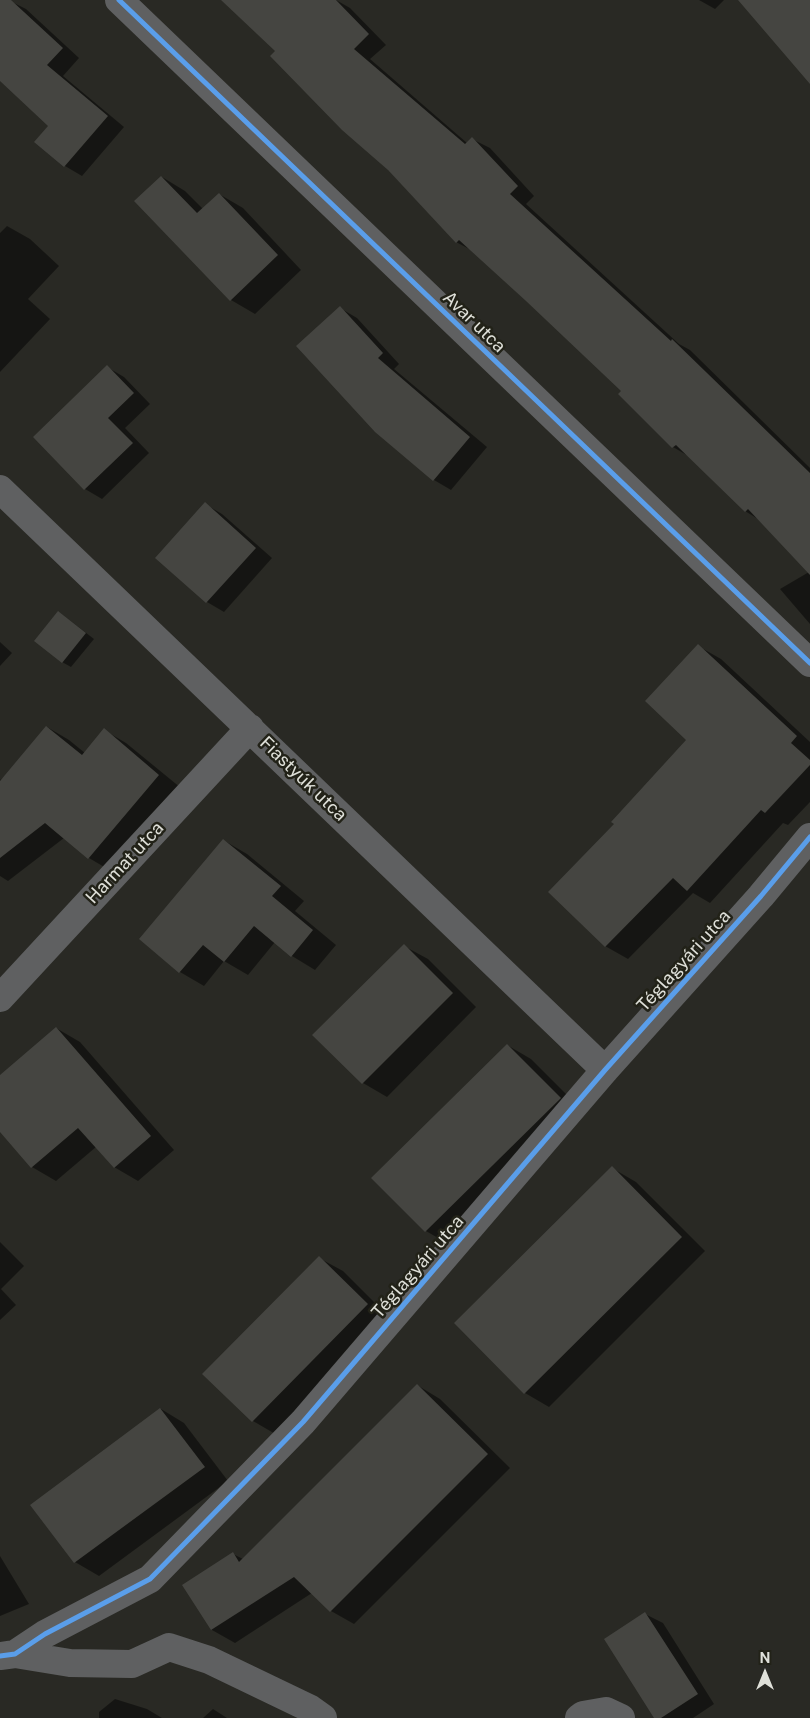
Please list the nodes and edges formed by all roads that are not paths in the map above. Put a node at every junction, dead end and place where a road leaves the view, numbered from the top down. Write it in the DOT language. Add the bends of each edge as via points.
graph roads {
  1 [pos="119,0"];
  2 [pos="0,489"];
  3 [pos="810,664"];
  4 [pos="250,728"];
  5 [pos="810,837"];
  6 [pos="0,998"];
  7 [pos="605,1070"];
  8 [pos="7,1655"];
  9 [pos="323,1718"];
  10 [pos="579,1718"];
  11 [pos="622,1718"];
  1 -- 3 [label="street, Avar utca"];
  2 -- 4 [label="street, Fiastyúk utca"];
  4 -- 6 [label="street, Harmat utca"];
  4 -- 7 [label="street, Fiastyúk utca"];
  5 -- 7 [label="street, Téglagyári utca"];
  7 -- 8 [label="street, Téglagyári utca" via="303,1422 150,1579"];
  8 -- 9 [label="street" via="70,1663 132,1664 169,1648 209,1660 309,1708"];
  10 -- 11 [label="street" via="606,1711"];
}
